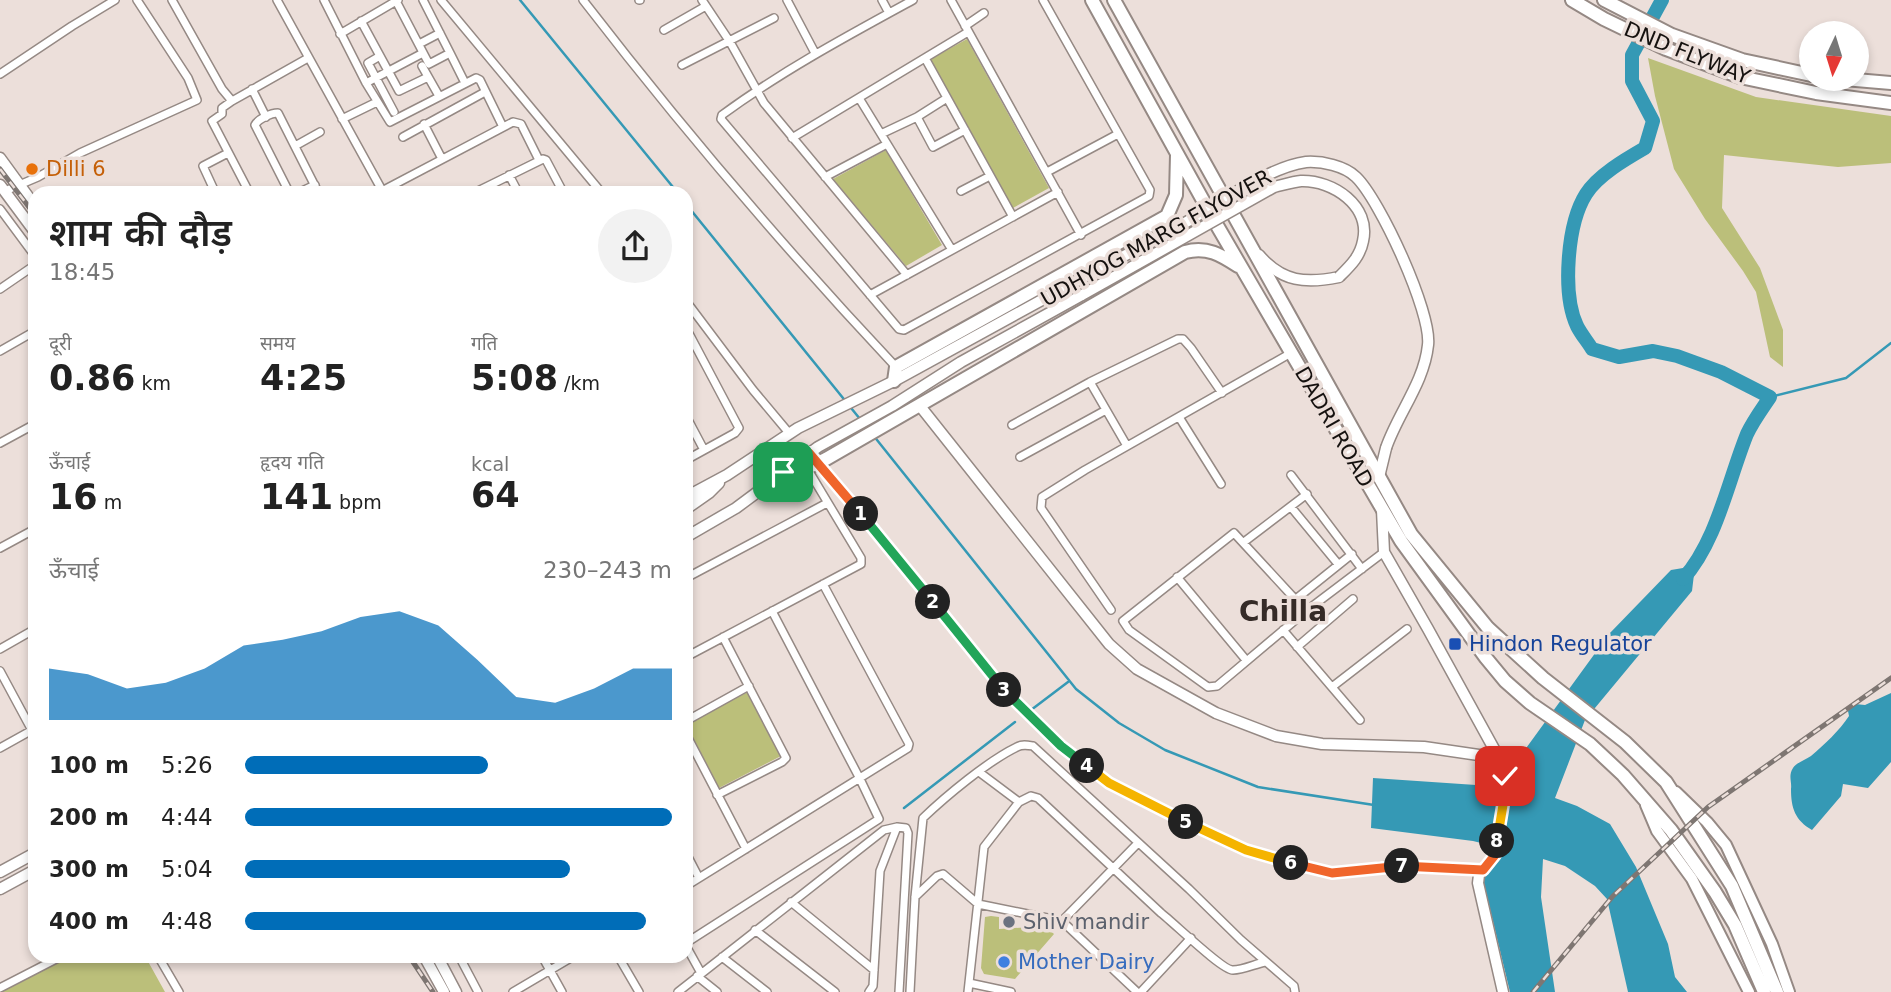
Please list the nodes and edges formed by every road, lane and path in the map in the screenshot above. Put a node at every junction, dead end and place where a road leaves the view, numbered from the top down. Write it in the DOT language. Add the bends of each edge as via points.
graph roads {
  1 [pos="115,0"];
  2 [pos="137,0"];
  3 [pos="172,0"];
  4 [pos="277,0"];
  5 [pos="324,0"];
  6 [pos="423,0"];
  7 [pos="441,0"];
  8 [pos="583,0"];
  9 [pos="787,0"];
  10 [pos="882,0"];
  11 [pos="913,0"];
  12 [pos="951,0"];
  13 [pos="1043,0"];
  14 [pos="1093,0"];
  15 [pos="1114,0"];
  16 [pos="1572,0"];
  17 [pos="1604,0"];
  18 [pos="397,1"];
  19 [pos="704,3"];
  20 [pos="889,13"];
  21 [pos="984,13"];
  22 [pos="775,18"];
  23 [pos="361,21"];
  24 [pos="967,29"];
  25 [pos="664,30"];
  26 [pos="440,33"];
  27 [pos="340,34"];
  28 [pos="730,42"];
  29 [pos="419,44"];
  30 [pos="424,53"];
  31 [pos="450,53"];
  32 [pos="816,53"];
  33 [pos="380,56"];
  34 [pos="307,58"];
  35 [pos="925,58"];
  36 [pos="682,65"];
  37 [pos="422,66"];
  38 [pos="388,71"];
  39 [pos="1799,72"];
  40 [pos="0,74"];
  41 [pos="428,77"];
  42 [pos="376,78"];
  43 [pos="1869,81"];
  44 [pos="366,83"];
  45 [pos="465,83"];
  46 [pos="1891,83"];
  47 [pos="252,89"];
  48 [pos="758,89"];
  49 [pos="485,92"];
  50 [pos="439,96"];
  51 [pos="859,97"];
  52 [pos="947,98"];
  53 [pos="232,101"];
  54 [pos="377,102"];
  55 [pos="1891,103"];
  56 [pos="394,112"];
  57 [pos="266,117"];
  58 [pos="917,117"];
  59 [pos="342,119"];
  60 [pos="424,124"];
  61 [pos="503,127"];
  62 [pos="965,130"];
  63 [pos="320,132"];
  64 [pos="883,133"];
  65 [pos="1118,134"];
  66 [pos="403,137"];
  67 [pos="792,138"];
  68 [pos="887,144"];
  69 [pos="295,146"];
  70 [pos="228,153"];
  71 [pos="1177,154"];
  72 [pos="0,158"];
  73 [pos="442,159"];
  74 [pos="539,160"];
  75 [pos="1047,172"];
  76 [pos="509,175"];
  77 [pos="990,176"];
  78 [pos="1189,176"];
  79 [pos="825,177"];
  80 [pos="1216,183"];
  81 [pos="19,185"];
  82 [pos="212,186"];
  83 [pos="246,186"];
  84 [pos="286,186"];
  85 [pos="315,186"];
  86 [pos="378,186"];
  87 [pos="392,186"];
  88 [pos="488,186"];
  89 [pos="515,186"];
  90 [pos="559,186"];
  91 [pos="596,186"];
  92 [pos="2,188"];
  93 [pos="961,191"];
  94 [pos="1058,192"];
  95 [pos="28,197"];
  96 [pos="0,209"];
  97 [pos="1167,216"];
  98 [pos="1013,217"];
  99 [pos="28,223"];
  100 [pos="1081,235"];
  101 [pos="1250,243"];
  102 [pos="28,247"];
  103 [pos="952,250"];
  104 [pos="1185,252"];
  105 [pos="1242,268"];
  106 [pos="28,270"];
  107 [pos="907,275"];
  108 [pos="0,289"];
  109 [pos="870,295"];
  110 [pos="693,310"];
  111 [pos="28,335"];
  112 [pos="693,341"];
  113 [pos="0,351"];
  114 [pos="1291,353"];
  115 [pos="896,367"];
  116 [pos="894,381"];
  117 [pos="1090,382"];
  118 [pos="1222,393"];
  119 [pos="920,406"];
  120 [pos="1106,410"];
  121 [pos="1179,416"];
  122 [pos="1012,425"];
  123 [pos="28,428"];
  124 [pos="693,429"];
  125 [pos="794,431"];
  126 [pos="0,443"];
  127 [pos="1127,446"];
  128 [pos="704,450"];
  129 [pos="813,450"];
  130 [pos="693,456"];
  131 [pos="1020,457"];
  132 [pos="817,464"];
  133 [pos="783,472"];
  134 [pos="727,475"];
  135 [pos="1291,475"];
  136 [pos="1379,477"];
  137 [pos="1221,484"];
  138 [pos="693,493"];
  139 [pos="1307,494"];
  140 [pos="827,503"];
  141 [pos="693,504"];
  142 [pos="1291,507"];
  143 [pos="1389,511"];
  144 [pos="28,533"];
  145 [pos="693,533"];
  146 [pos="1406,538"];
  147 [pos="1244,542"];
  148 [pos="0,548"];
  149 [pos="1384,552"];
  150 [pos="1352,554"];
  151 [pos="1338,565"];
  152 [pos="1362,569"];
  153 [pos="693,574"];
  154 [pos="1177,577"];
  155 [pos="822,584"];
  156 [pos="1296,599"];
  157 [pos="1353,599"];
  158 [pos="1111,610"];
  159 [pos="772,611"];
  160 [pos="1306,611"];
  161 [pos="1407,629"];
  162 [pos="1283,630"];
  163 [pos="28,633"];
  164 [pos="723,637"];
  165 [pos="1297,648"];
  166 [pos="0,649"];
  167 [pos="693,653"];
  168 [pos="1246,660"];
  169 [pos="0,671"];
  170 [pos="749,686"];
  171 [pos="1332,687"];
  172 [pos="693,717"];
  173 [pos="1360,720"];
  174 [pos="28,721"];
  175 [pos="28,735"];
  176 [pos="0,748"];
  177 [pos="693,748"];
  178 [pos="1499,758"];
  179 [pos="979,772"];
  180 [pos="860,779"];
  181 [pos="1666,782"];
  182 [pos="717,795"];
  183 [pos="1643,800"];
  184 [pos="1018,802"];
  185 [pos="897,827"];
  186 [pos="1138,843"];
  187 [pos="746,849"];
  188 [pos="28,857"];
  189 [pos="693,866"];
  190 [pos="1113,869"];
  191 [pos="1483,870"];
  192 [pos="0,872"];
  193 [pos="28,874"];
  194 [pos="699,878"];
  195 [pos="693,882"];
  196 [pos="0,888"];
  197 [pos="915,897"];
  198 [pos="791,902"];
  199 [pos="978,904"];
  200 [pos="1062,921"];
  201 [pos="755,930"];
  202 [pos="1191,938"];
  203 [pos="693,940"];
  204 [pos="722,957"];
  205 [pos="693,961"];
  206 [pos="1265,962"];
  207 [pos="48,963"];
  208 [pos="162,963"];
  209 [pos="428,963"];
  210 [pos="441,963"];
  211 [pos="463,963"];
  212 [pos="546,963"];
  213 [pos="562,963"];
  214 [pos="622,963"];
  215 [pos="550,970"];
  216 [pos="874,970"];
  217 [pos="699,975"];
  218 [pos="969,983"];
  219 [pos="0,988"];
  220 [pos="178,992"];
  221 [pos="444,992"];
  222 [pos="456,992"];
  223 [pos="478,992"];
  224 [pos="513,992"];
  225 [pos="562,992"];
  226 [pos="639,992"];
  227 [pos="678,992"];
  228 [pos="717,992"];
  229 [pos="767,992"];
  230 [pos="835,992"];
  231 [pos="869,992"];
  232 [pos="899,992"];
  233 [pos="910,992"];
  234 [pos="968,992"];
  235 [pos="1011,992"];
  236 [pos="1139,992"];
  237 [pos="1295,992"];
  238 [pos="1503,992"];
  239 [pos="1749,992"];
  240 [pos="1764,992"];
  241 [pos="1777,992"];
  242 [pos="1789,992"];
  1 -- 40 [label="street"];
  2 -- 81 [label="street" via="188,78 197,100"];
  3 -- 53 [label="street"];
  4 -- 34 [label="street"];
  5 -- 27 [label="street"];
  6 -- 26 [label="street"];
  7 -- 91 [label="street"];
  8 -- 115 [label="street" via="797,260"];
  9 -- 32 [label="street"];
  10 -- 20 [label="street"];
  11 -- 20 [label="street"];
  12 -- 24 [label="street"];
  13 -- 65 [label="street"];
  14 -- 71 [label="highway, DADRI ROAD"];
  15 -- 80 [label="highway, DADRI ROAD"];
  16 -- 55 [label="highway, DND FLYWAY" via="1652,42 1740,77"];
  17 -- 39 [label="highway, DND FLYWAY" via="1659,28 1742,60"];
  18 -- 23 [label="street"];
  18 -- 29 [label="street"];
  19 -- 25 [label="street"];
  19 -- 28 [label="street"];
  20 -- 32 [label="street"];
  21 -- 24 [label="street"];
  22 -- 28 [label="street"];
  23 -- 27 [label="street"];
  23 -- 33 [label="street"];
  24 -- 35 [label="street"];
  24 -- 75 [label="street"];
  26 -- 29 [label="street"];
  26 -- 31 [label="street"];
  27 -- 44 [label="street"];
  28 -- 36 [label="street"];
  28 -- 48 [label="street"];
  29 -- 30 [label="street"];
  30 -- 31 [label="street" via="429,64"];
  30 -- 38 [label="street"];
  31 -- 45 [label="street"];
  32 -- 48 [label="street"];
  33 -- 38 [label="street"];
  33 -- 42 [label="street" via="368,63"];
  34 -- 47 [label="street"];
  34 -- 59 [label="street"];
  35 -- 51 [label="street"];
  35 -- 52 [label="street"];
  37 -- 41 [label="street"];
  38 -- 41 [label="street" via="399,91"];
  38 -- 42 [label="street"];
  41 -- 50 [label="street"];
  42 -- 44 [label="street"];
  42 -- 56 [label="street"];
  43 -- 46 [label="highway"];
  44 -- 54 [label="street"];
  45 -- 49 [label="street" via="478,79"];
  45 -- 50 [label="street"];
  47 -- 53 [label="street"];
  47 -- 57 [label="street"];
  48 -- 67 [label="street"];
  48 -- 109 [label="street" via="722,115 722,121"];
  49 -- 60 [label="street"];
  49 -- 61 [label="street"];
  50 -- 54 [label="street" via="390,122"];
  51 -- 64 [label="street"];
  51 -- 67 [label="street"];
  52 -- 58 [label="street"];
  52 -- 62 [label="street"];
  53 -- 70 [label="street" via="212,121"];
  54 -- 59 [label="street"];
  57 -- 69 [label="street" via="278,113"];
  57 -- 84 [label="street" via="256,125"];
  58 -- 62 [label="street" via="933,147"];
  58 -- 64 [label="street"];
  59 -- 86 [label="street"];
  60 -- 66 [label="street"];
  60 -- 73 [label="street"];
  61 -- 73 [label="street"];
  61 -- 74 [label="street" via="520,124"];
  62 -- 77 [label="street"];
  63 -- 69 [label="street"];
  64 -- 68 [label="street"];
  65 -- 75 [label="street"];
  65 -- 100 [label="street" via="1150,190 1149,197"];
  67 -- 79 [label="street"];
  68 -- 79 [label="street"];
  68 -- 103 [label="street"];
  69 -- 85 [label="street"];
  70 -- 82 [label="street" via="203,166"];
  70 -- 83 [label="street"];
  71 -- 78 [label="highway, DADRI ROAD"];
  71 -- 97 [label="highway" via="1176,195"];
  72 -- 81 [label="main road"];
  73 -- 87 [label="street"];
  74 -- 76 [label="street"];
  74 -- 90 [label="street" via="546,160"];
  75 -- 94 [label="street"];
  76 -- 88 [label="street"];
  76 -- 89 [label="street"];
  77 -- 93 [label="street"];
  77 -- 98 [label="street"];
  78 -- 80 [label="highway" via="1206,189"];
  78 -- 105 [label="highway, DADRI ROAD"];
  79 -- 107 [label="street"];
  80 -- 101 [label="highway, DADRI ROAD"];
  81 -- 92 [label="street"];
  81 -- 95 [label="main road"];
  92 -- 99 [label="main road"];
  94 -- 98 [label="street"];
  94 -- 100 [label="street"];
  96 -- 102 [label="street"];
  97 -- 104 [label="highway"];
  97 -- 115 [label="highway"];
  98 -- 103 [label="street"];
  100 -- 109 [label="street" via="908,330 900,329"];
  101 -- 129 [label="main road, UDHYOG MARG FLYOVER, bridge" via="1289,278 1313,283 1339,277 1356,260 1364,240 1363,221 1346,194 1330,186 1300,181 1274,187"];
  101 -- 136 [label="highway, DADRI ROAD"];
  103 -- 107 [label="street"];
  104 -- 105 [label="highway" via="1198,248 1218,253"];
  104 -- 119 [label="highway"];
  105 -- 114 [label="highway, DADRI ROAD"];
  106 -- 108 [label="street"];
  107 -- 109 [label="street"];
  110 -- 125 [label="street" via="753,390"];
  111 -- 113 [label="street"];
  112 -- 128 [label="street" via="738,426 736,433"];
  114 -- 118 [label="street"];
  114 -- 143 [label="highway, DADRI ROAD"];
  115 -- 116 [label="highway"];
  116 -- 125 [label="main road, UDHYOG MARG FLYOVER"];
  116 -- 136 [label="main road, UDHYOG MARG FLYOVER, bridge" via="1244,187 1307,162 1335,165 1354,174 1370,193 1427,321 1424,367 1393,427"];
  117 -- 118 [label="street" via="1180,339"];
  117 -- 120 [label="street"];
  117 -- 122 [label="street"];
  118 -- 121 [label="street"];
  119 -- 132 [label="highway"];
  119 -- 178 [label="main road" via="1109,644 1136,669 1216,713 1276,736 1322,744 1424,747"];
  120 -- 127 [label="street"];
  120 -- 131 [label="street"];
  121 -- 127 [label="street"];
  121 -- 137 [label="street"];
  123 -- 126 [label="street"];
  124 -- 128 [label="street"];
  125 -- 134 [label="main road, UDHYOG MARG FLYOVER"];
  127 -- 158 [label="street" via="1042,496 1040,504"];
  128 -- 130 [label="street"];
  129 -- 132 [label="street"];
  129 -- 133 [label="main road, UDHYOG MARG FLYOVER"];
  132 -- 133 [label="highway"];
  132 -- 140 [label="street"];
  132 -- 191 [label="street" via="1004,690 1061,746 1109,783 1246,850 1324,872 1395,865"];
  133 -- 145 [label="main road, UDHYOG MARG FLYOVER"];
  134 -- 138 [label="main road"];
  134 -- 141 [label="main road"];
  135 -- 139 [label="street"];
  136 -- 143 [label="highway, DADRI ROAD"];
  139 -- 142 [label="street"];
  139 -- 150 [label="street"];
  140 -- 153 [label="street"];
  140 -- 155 [label="street" via="862,561 859,567"];
  142 -- 147 [label="street"];
  142 -- 151 [label="street"];
  143 -- 146 [label="highway, DADRI ROAD"];
  143 -- 149 [label="main road"];
  144 -- 148 [label="street"];
  146 -- 149 [label="main road"];
  146 -- 181 [label="highway, DADRI ROAD" via="1488,628"];
  146 -- 183 [label="highway, DADRI ROAD" via="1505,681 1590,744"];
  147 -- 154 [label="street" via="1232,533"];
  147 -- 156 [label="street"];
  149 -- 152 [label="street"];
  149 -- 178 [label="main road"];
  150 -- 151 [label="street"];
  150 -- 152 [label="street"];
  151 -- 156 [label="street"];
  152 -- 160 [label="street"];
  154 -- 168 [label="street"];
  154 -- 168 [label="street" via="1123,621 1129,630 1210,687 1217,687"];
  155 -- 159 [label="street"];
  155 -- 180 [label="street" via="909,744 906,751"];
  156 -- 160 [label="street"];
  157 -- 165 [label="street"];
  159 -- 164 [label="street"];
  159 -- 180 [label="street"];
  160 -- 162 [label="street"];
  161 -- 171 [label="street"];
  162 -- 165 [label="street"];
  162 -- 168 [label="street"];
  163 -- 166 [label="street"];
  164 -- 167 [label="street"];
  164 -- 170 [label="street"];
  165 -- 171 [label="street"];
  169 -- 174 [label="street"];
  170 -- 172 [label="street"];
  170 -- 182 [label="street" via="786,758"];
  171 -- 173 [label="street"];
  175 -- 176 [label="street"];
  177 -- 182 [label="street"];
  178 -- 191 [label="main road" via="1506,787 1495,855"];
  179 -- 184 [label="street"];
  179 -- 186 [label="street" via="1018,746 1033,746"];
  179 -- 197 [label="street" via="923,818"];
  180 -- 187 [label="street"];
  180 -- 203 [label="street" via="877,820"];
  181 -- 241 [label="highway, DADRI ROAD" via="1732,886"];
  181 -- 242 [label="main road" via="1726,845 1768,933"];
  182 -- 187 [label="street"];
  183 -- 239 [label="main road" via="1657,831 1692,879"];
  183 -- 240 [label="highway, DADRI ROAD" via="1671,830 1715,892"];
  184 -- 190 [label="street" via="1038,798"];
  184 -- 199 [label="street" via="986,841"];
  185 -- 198 [label="street" via="884,830"];
  185 -- 216 [label="street" via="880,872"];
  185 -- 232 [label="street" via="908,833"];
  186 -- 190 [label="street"];
  186 -- 206 [label="street"];
  187 -- 194 [label="street"];
  188 -- 192 [label="main road"];
  189 -- 194 [label="street"];
  190 -- 200 [label="street"];
  190 -- 202 [label="street"];
  191 -- 238 [label="main road" via="1478,883"];
  193 -- 196 [label="main road"];
  194 -- 195 [label="street"];
  197 -- 199 [label="street" via="943,874"];
  197 -- 233 [label="street"];
  198 -- 201 [label="street"];
  198 -- 216 [label="street"];
  199 -- 200 [label="street"];
  199 -- 218 [label="street"];
  200 -- 236 [label="street"];
  201 -- 204 [label="street"];
  201 -- 230 [label="street"];
  202 -- 206 [label="street" via="1226,969"];
  202 -- 236 [label="street"];
  204 -- 217 [label="street"];
  204 -- 229 [label="street"];
  205 -- 217 [label="street"];
  206 -- 237 [label="street" via="1294,986"];
  207 -- 219 [label="street"];
  208 -- 220 [label="street"];
  209 -- 221 [label="main road"];
  210 -- 222 [label="main road"];
  211 -- 223 [label="street"];
  212 -- 215 [label="street"];
  213 -- 215 [label="street"];
  214 -- 226 [label="street"];
  215 -- 224 [label="street"];
  215 -- 225 [label="street"];
  216 -- 231 [label="street"];
  217 -- 227 [label="street"];
  217 -- 228 [label="street"];
  218 -- 234 [label="street"];
  218 -- 235 [label="street"];
}
